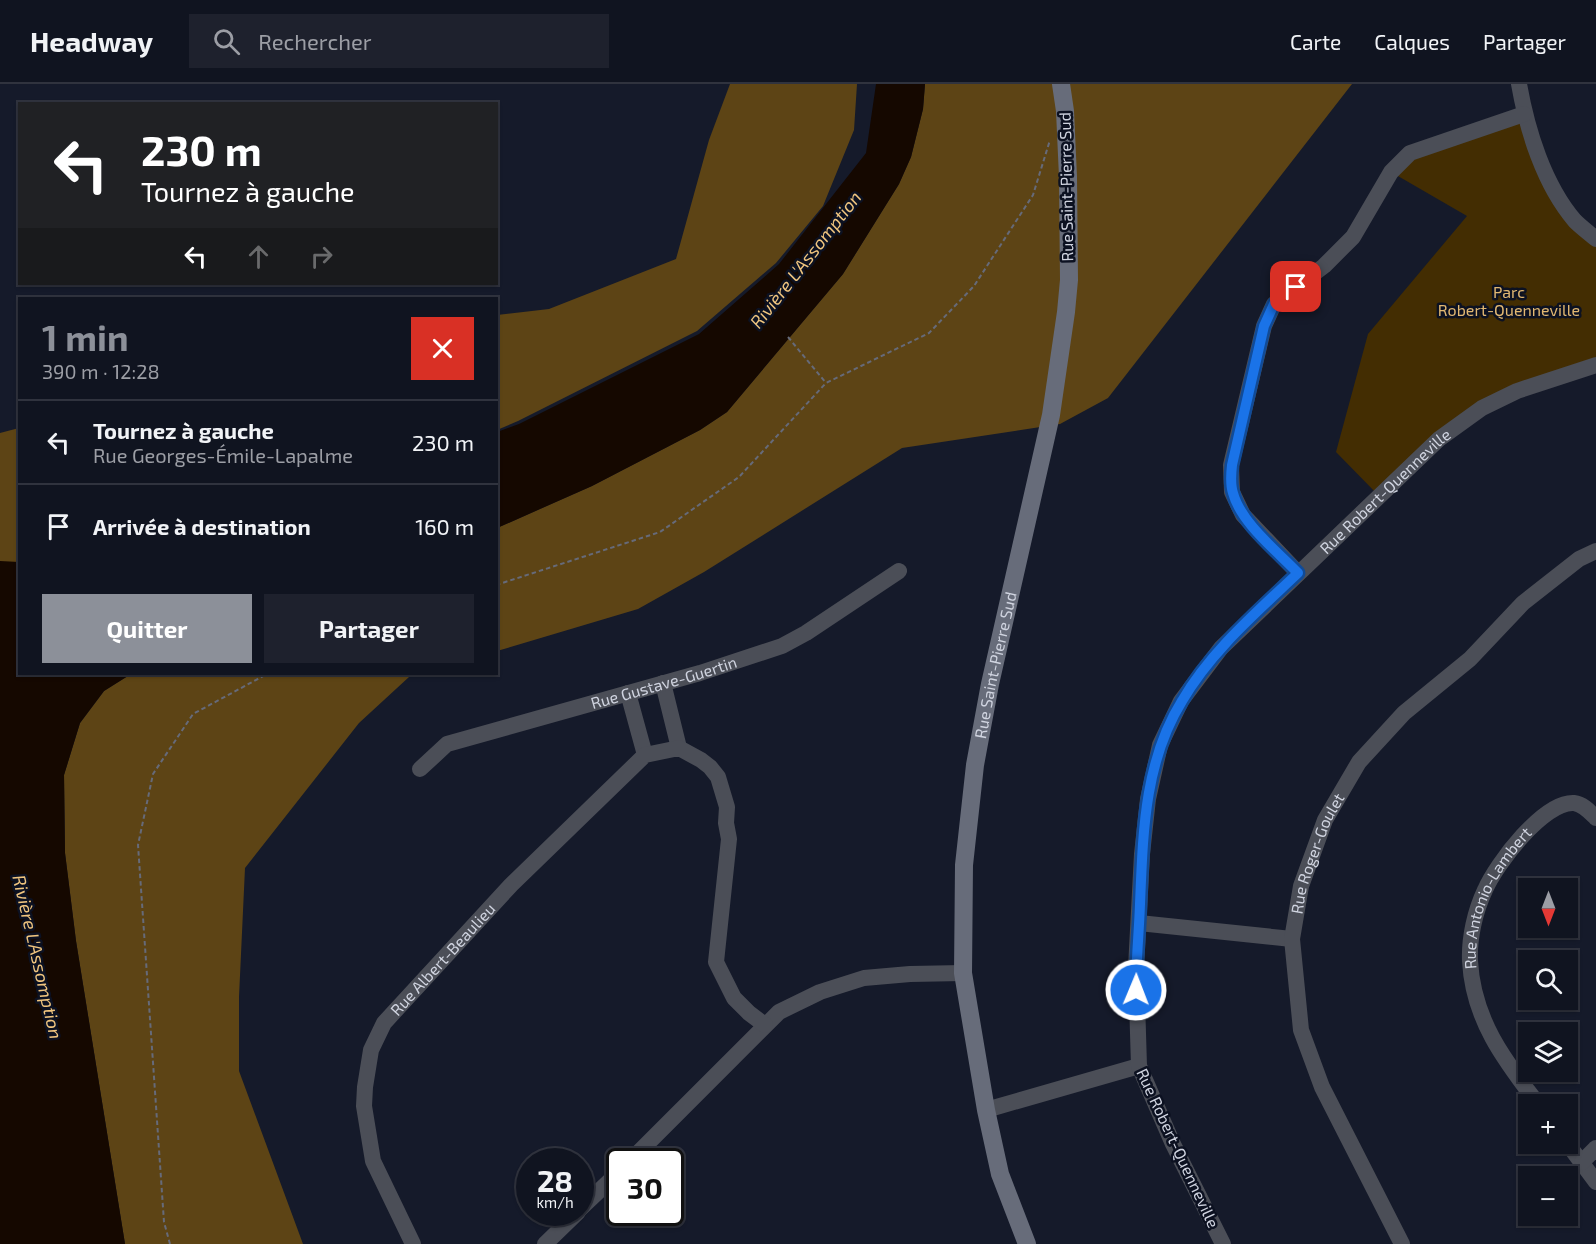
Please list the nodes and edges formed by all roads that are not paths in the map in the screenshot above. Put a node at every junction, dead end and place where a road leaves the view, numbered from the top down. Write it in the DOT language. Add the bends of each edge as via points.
graph roads {
  1 [pos="1061,84"];
  2 [pos="1519,84"];
  3 [pos="1524,114"];
  4 [pos="1596,240"];
  5 [pos="1596,365"];
  6 [pos="1596,552"];
  7 [pos="899,571"];
  8 [pos="1298,573"];
  9 [pos="663,683"];
  10 [pos="628,693"];
  11 [pos="679,748"];
  12 [pos="645,755"];
  13 [pos="420,769"];
  14 [pos="1596,818"];
  15 [pos="1139,923"];
  16 [pos="1292,939"];
  17 [pos="963,973"];
  18 [pos="765,1025"];
  19 [pos="1139,1066"];
  20 [pos="1530,1094"];
  21 [pos="986,1110"];
  22 [pos="643,1148"];
  23 [pos="1596,1148"];
  24 [pos="1576,1154"];
  25 [pos="1582,1162"];
  26 [pos="1596,1182"];
  27 [pos="606,1185"];
  28 [pos="594,1197"];
  29 [pos="563,1226"];
  30 [pos="413,1244"];
  31 [pos="544,1244"];
  32 [pos="1027,1244"];
  33 [pos="1223,1244"];
  34 [pos="1402,1244"];
  1 -- 17 [label="street, Rue Saint-Pierre Sud" via="1068,177 1066,312 1051,416 975,765 964,865"];
  2 -- 3 [label="street"];
  3 -- 4 [label="street" via="1564,206"];
  3 -- 8 [label="street" via="1410,153 1390,172 1353,237 1339,253 1274,304 1264,326 1232,465 1232,492 1242,515"];
  5 -- 8 [label="street, Rue Robert-Quenneville" via="1517,391 1482,408 1439,439"];
  6 -- 16 [label="street, Rue Roger-Goulet" via="1579,559 1523,603 1470,659 1404,713 1359,762 1325,820 1301,886"];
  7 -- 9 [label="street, Rue Gustave-Guertin" via="782,646"];
  8 -- 15 [label="street, Rue Robert-Quenneville" via="1221,648 1181,701 1160,745 1148,799"];
  9 -- 10 [label="street, Rue Gustave-Guertin"];
  9 -- 11 [label="street"];
  10 -- 12 [label="street"];
  10 -- 13 [label="street, Rue Gustave-Guertin" via="447,744"];
  11 -- 12 [label="street"];
  11 -- 18 [label="street" via="710,767 723,791 729,839 716,962 734,998"];
  12 -- 30 [label="street, Rue Albert-Beaulieu" via="511,885 417,986 384,1023 371,1050 364,1106 373,1161"];
  14 -- 20 [label="street, Rue Antonio-Lambert" via="1577,803 1554,807 1502,861 1485,889 1474,923 1470,960 1474,992 1501,1056"];
  15 -- 16 [label="street"];
  15 -- 19 [label="street, Rue Robert-Quenneville"];
  16 -- 34 [label="street, Rue Roger-Goulet" via="1301,1030 1312,1062"];
  17 -- 18 [label="street" via="864,978 820,992 779,1012"];
  17 -- 21 [label="street, Rue Saint-Pierre Sud"];
  18 -- 22 [label="street"];
  19 -- 21 [label="street"];
  19 -- 33 [label="street, Rue Robert-Quenneville"];
  21 -- 32 [label="street, Rue Saint-Pierre Sud" via="1000,1174"];
  23 -- 25 [label="street"];
  24 -- 25 [label="street"];
  25 -- 26 [label="street"];
  27 -- 28 [label="street"];
  29 -- 31 [label="street"];
}
